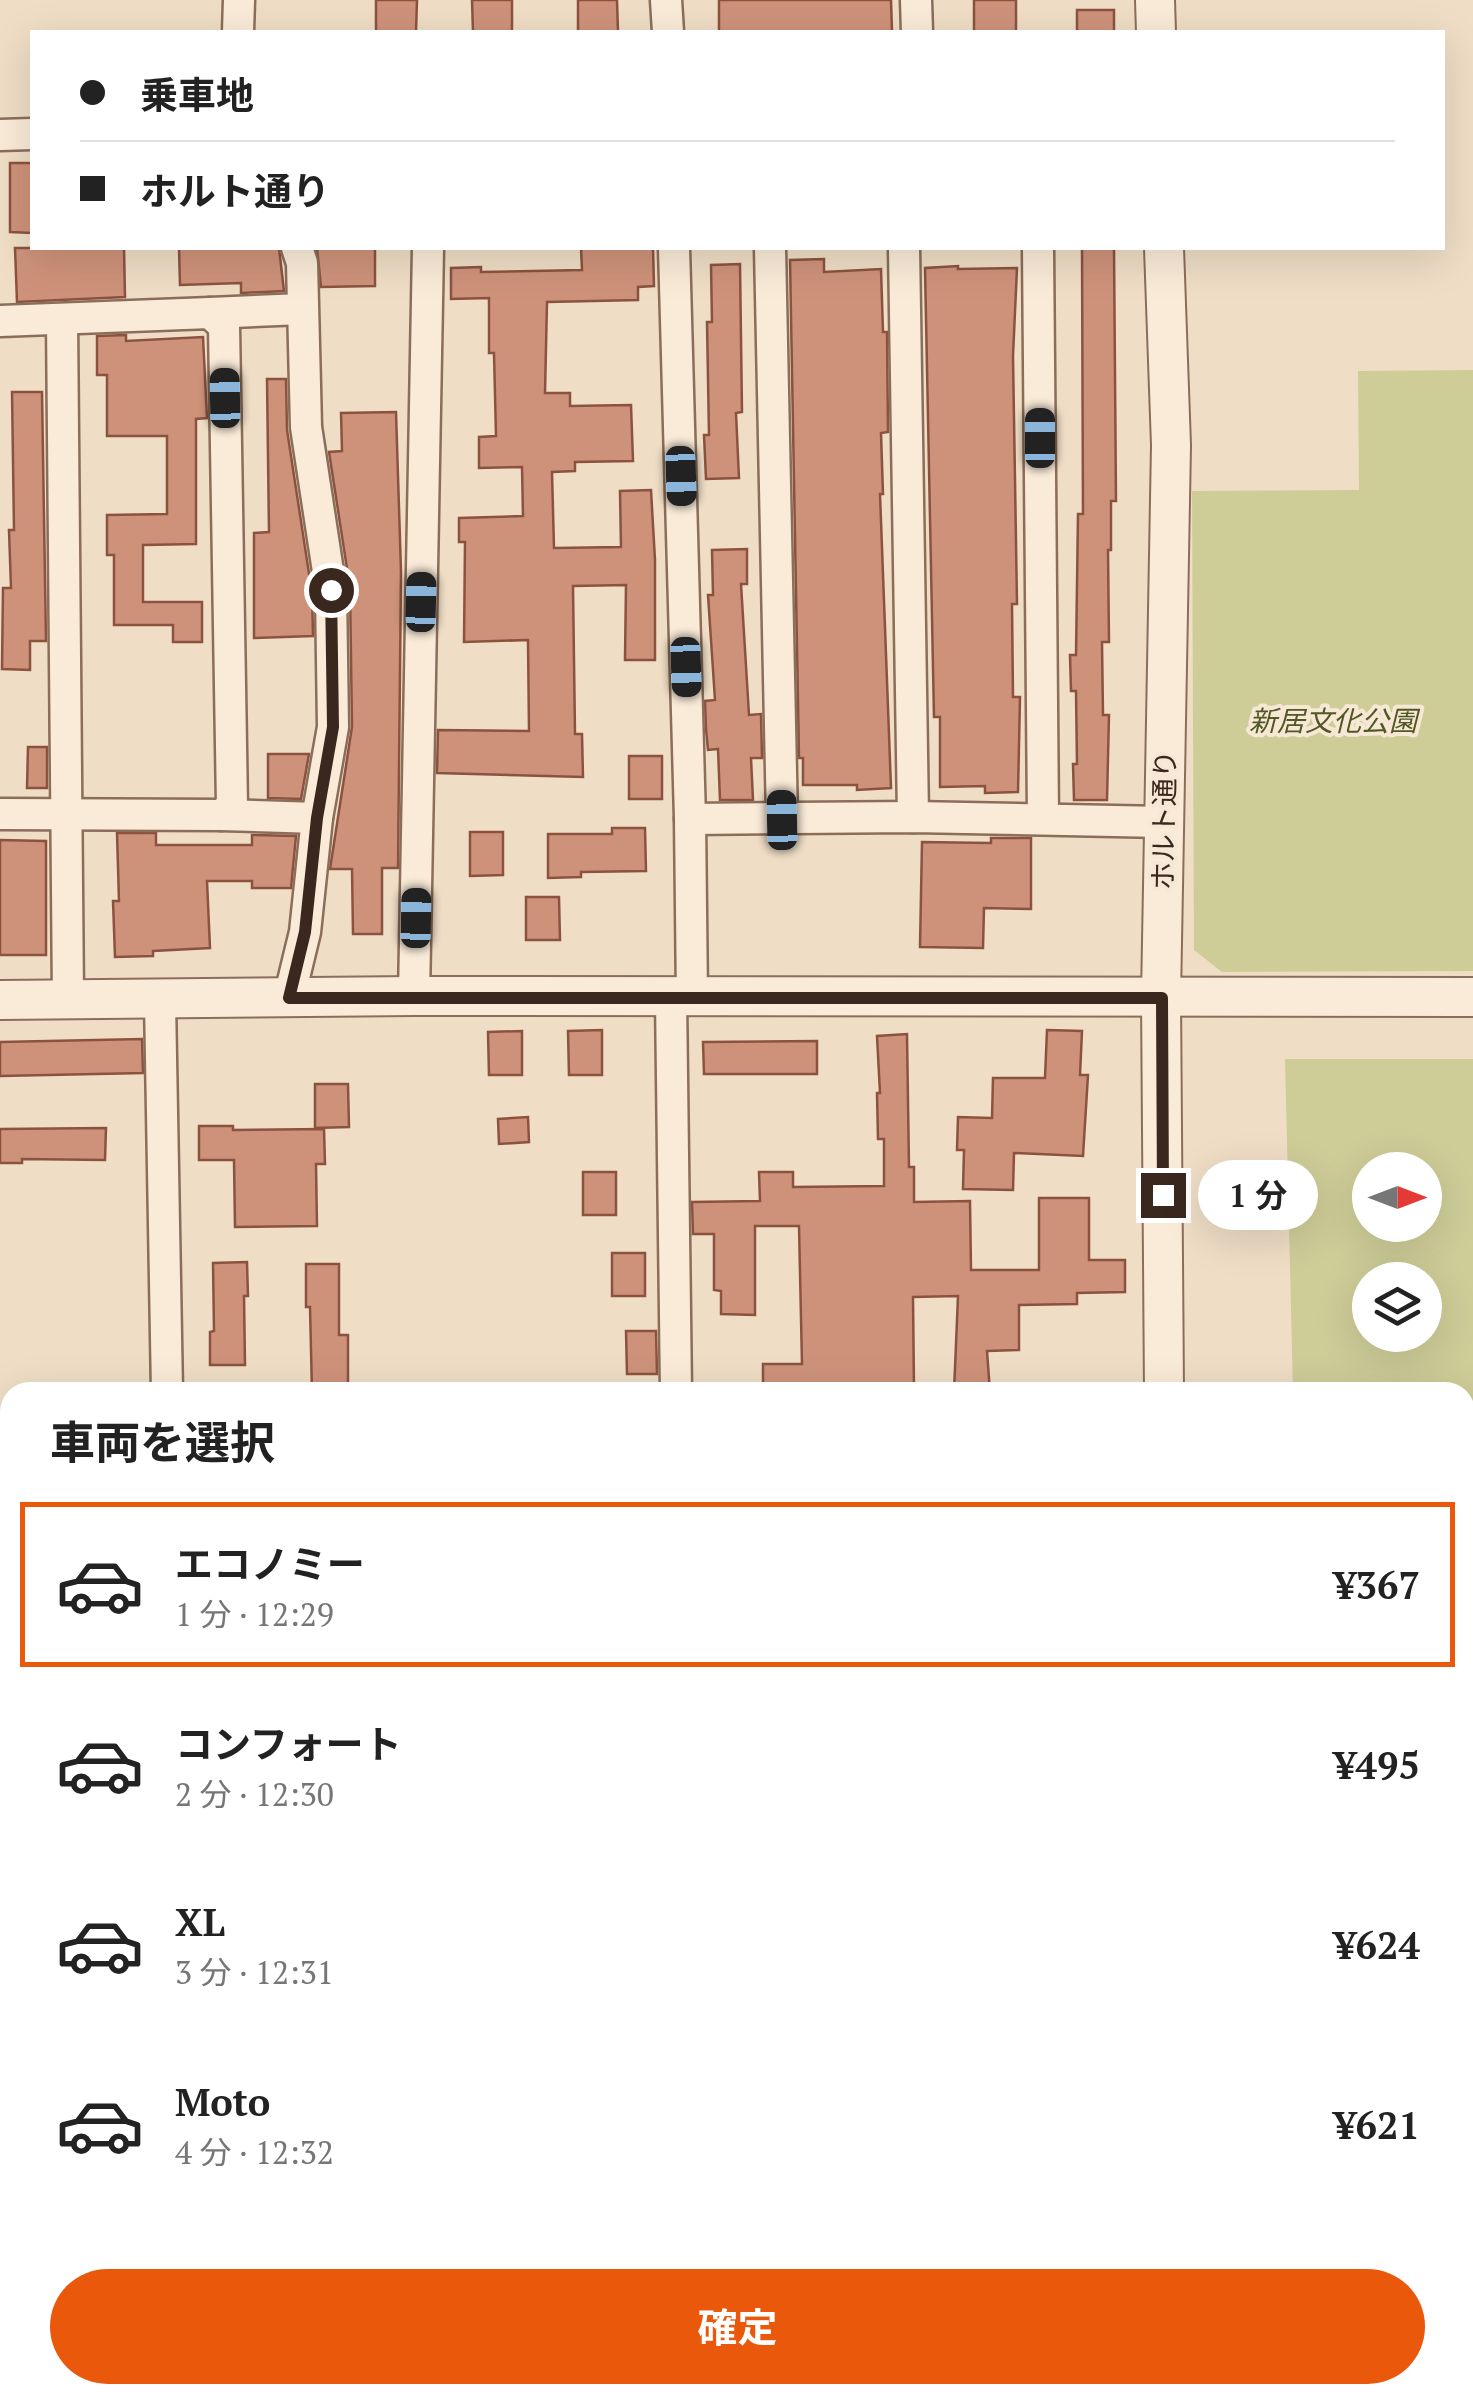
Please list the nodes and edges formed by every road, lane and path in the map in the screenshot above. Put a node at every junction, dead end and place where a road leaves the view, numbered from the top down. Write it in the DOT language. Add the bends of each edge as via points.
graph roads {
  1 [pos="239,0"];
  2 [pos="666,0"];
  3 [pos="916,0"];
  4 [pos="1155,0"];
  5 [pos="238,30"];
  6 [pos="668,30"];
  7 [pos="917,30"];
  8 [pos="1156,30"];
  9 [pos="30,134"];
  10 [pos="0,135"];
  11 [pos="299,250"];
  12 [pos="428,250"];
  13 [pos="674,250"];
  14 [pos="770,250"];
  15 [pos="904,250"];
  16 [pos="1038,250"];
  17 [pos="1164,250"];
  18 [pos="302,309"];
  19 [pos="210,313"];
  20 [pos="62,319"];
  21 [pos="0,321"];
  22 [pos="0,814"];
  23 [pos="66,814"];
  24 [pos="221,814"];
  25 [pos="913,817"];
  26 [pos="317,818"];
  27 [pos="690,819"];
  28 [pos="1043,819"];
  29 [pos="782,820"];
  30 [pos="1163,822"];
  31 [pos="414,996"];
  32 [pos="289,998"];
  33 [pos="681,998"];
  34 [pos="1162,998"];
  35 [pos="1473,998"];
  36 [pos="0,1000"];
  37 [pos="68,1000"];
  38 [pos="160,1000"];
  39 [pos="167,1382"];
  40 [pos="676,1382"];
  41 [pos="1164,1382"];
  1 -- 5 [label="street"];
  2 -- 6 [label="street"];
  3 -- 7 [label="street"];
  4 -- 8 [label="street"];
  9 -- 10 [label="street"];
  11 -- 18 [label="street"];
  12 -- 31 [label="street"];
  13 -- 27 [label="street"];
  14 -- 29 [label="street"];
  15 -- 25 [label="street"];
  16 -- 28 [label="street"];
  17 -- 30 [label="street, ホルト通り" via="1172,445"];
  18 -- 19 [label="street"];
  18 -- 26 [label="street" via="306,427 331,590 334,669 333,727"];
  19 -- 20 [label="street"];
  19 -- 24 [label="street" via="224,326 232,806"];
  20 -- 21 [label="street"];
  20 -- 23 [label="street"];
  22 -- 23 [label="street"];
  23 -- 24 [label="street"];
  23 -- 37 [label="street"];
  24 -- 26 [label="street"];
  25 -- 28 [label="street"];
  25 -- 29 [label="street"];
  26 -- 32 [label="street" via="305,932"];
  27 -- 29 [label="street"];
  27 -- 33 [label="street"];
  28 -- 30 [label="street"];
  30 -- 34 [label="street, ホルト通り"];
  31 -- 32 [label="street"];
  31 -- 33 [label="street"];
  32 -- 38 [label="street"];
  33 -- 34 [label="street"];
  33 -- 40 [label="street"];
  34 -- 35 [label="street"];
  34 -- 41 [label="street, ホルト通り"];
  36 -- 37 [label="street"];
  37 -- 38 [label="street"];
  38 -- 39 [label="street"];
}
